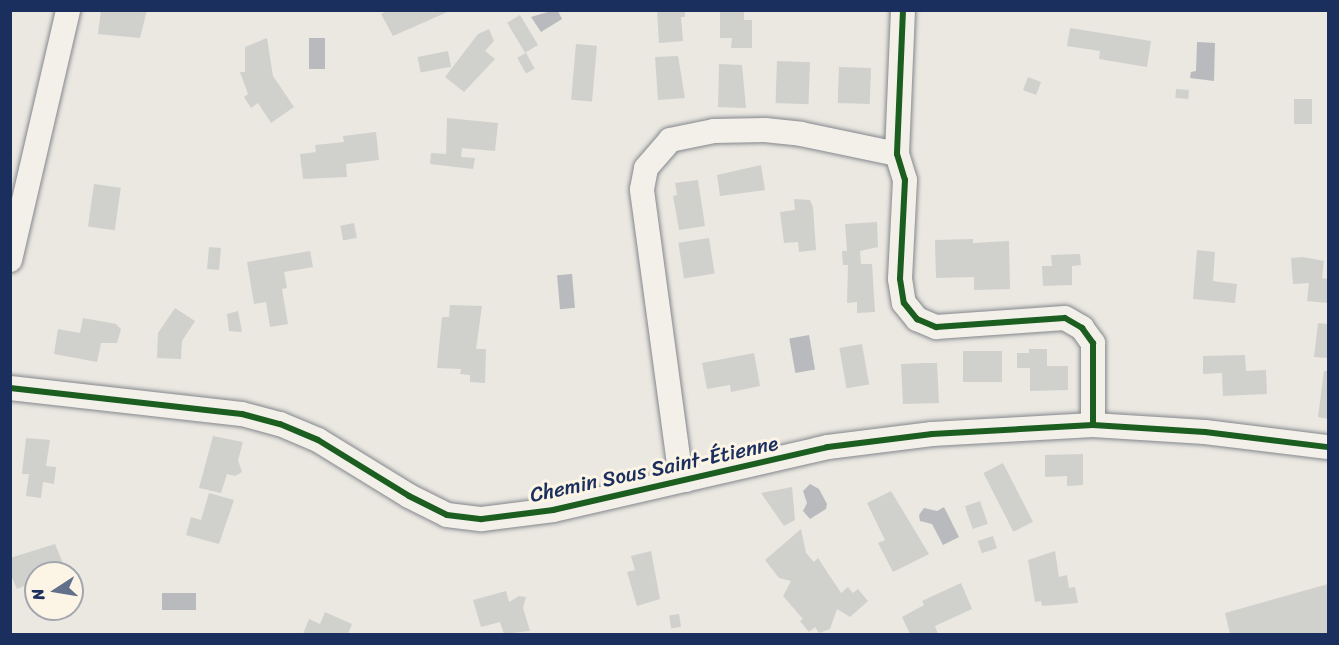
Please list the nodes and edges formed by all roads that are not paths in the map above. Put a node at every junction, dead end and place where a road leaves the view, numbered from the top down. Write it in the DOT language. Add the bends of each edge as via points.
graph roads {
  1 [pos="68,10"];
  2 [pos="903,10"];
  3 [pos="897,154"];
  4 [pos="10,260"];
  5 [pos="10,388"];
  6 [pos="1093,425"];
  7 [pos="1329,447"];
  8 [pos="686,480"];
  1 -- 4 [label="street"];
  2 -- 3 [label="street"];
  3 -- 6 [label="street" via="905,180 900,279 904,303 917,319 936,327 1065,318 1082,328 1093,343"];
  3 -- 8 [label="street" via="801,134 714,131 670,140 646,168 642,189 679,464"];
  5 -- 8 [label="street, Chemin Sous Saint-Étienne" via="242,414 280,424 318,440 447,515 482,519 553,510"];
  6 -- 7 [label="street, Chemin Sous Saint-Étienne" via="1205,432"];
  6 -- 8 [label="street, Chemin Sous Saint-Étienne" via="932,434 828,447"];
}
